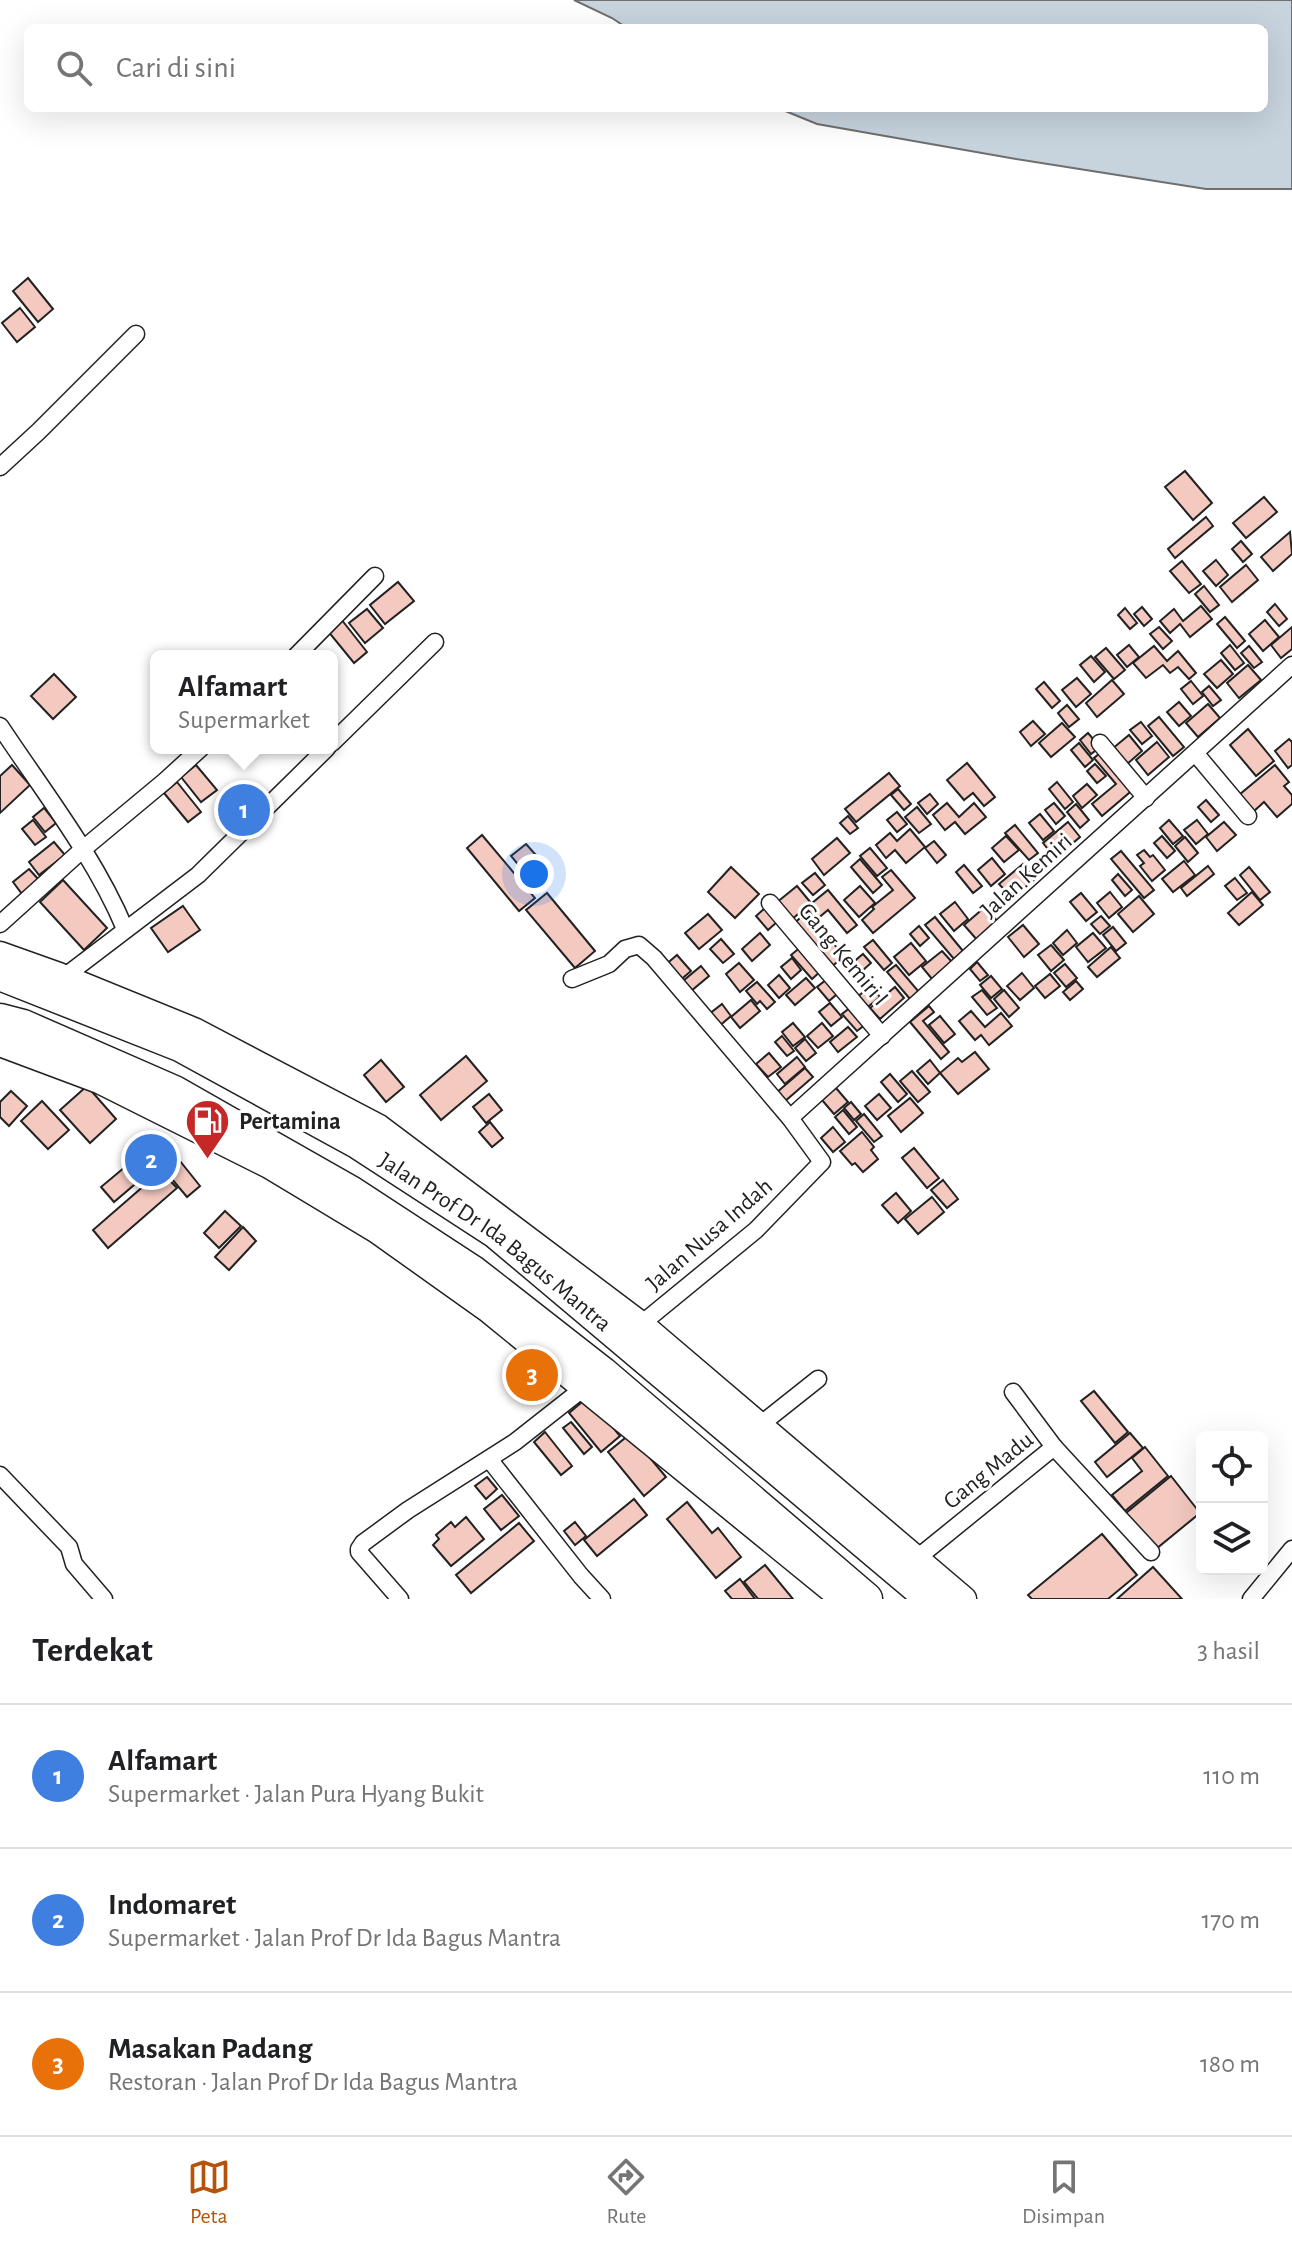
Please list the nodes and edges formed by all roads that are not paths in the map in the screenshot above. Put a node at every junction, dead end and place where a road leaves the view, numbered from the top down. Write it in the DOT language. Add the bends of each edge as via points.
graph roads {
  1 [pos="136,334"];
  2 [pos="0,467"];
  3 [pos="375,576"];
  4 [pos="435,642"];
  5 [pos="302,650"];
  6 [pos="1292,665"];
  7 [pos="0,726"];
  8 [pos="338,737"];
  9 [pos="1100,743"];
  10 [pos="195,754"];
  11 [pos="321,754"];
  12 [pos="1196,754"];
  13 [pos="1146,798"];
  14 [pos="1248,816"];
  15 [pos="82,850"];
  16 [pos="770,903"];
  17 [pos="0,924"];
  18 [pos="125,929"];
  19 [pos="0,954"];
  20 [pos="0,974"];
  21 [pos="64,977"];
  22 [pos="572,979"];
  23 [pos="0,1027"];
  24 [pos="882,1036"];
  25 [pos="790,1118"];
  26 [pos="632,1332"];
  27 [pos="818,1379"];
  28 [pos="594,1380"];
  29 [pos="1013,1392"];
  30 [pos="760,1425"];
  31 [pos="1054,1447"];
  32 [pos="489,1459"];
  33 [pos="0,1475"];
  34 [pos="1292,1549"];
  35 [pos="1151,1552"];
  36 [pos="916,1559"];
  37 [pos="395,1597"];
  38 [pos="104,1599"];
  39 [pos="602,1599"];
  40 [pos="842,1599"];
  41 [pos="866,1599"];
  42 [pos="932,1599"];
  43 [pos="964,1599"];
  44 [pos="1251,1599"];
  1 -- 2 [label="street"];
  3 -- 5 [label="street"];
  4 -- 8 [label="street"];
  6 -- 12 [label="street, Jalan Kemiri"];
  7 -- 15 [label="street"];
  9 -- 13 [label="street"];
  10 -- 15 [label="street"];
  11 -- 18 [label="street" via="198,875"];
  12 -- 13 [label="street, Jalan Kemiri"];
  12 -- 14 [label="street"];
  13 -- 24 [label="street, Jalan Kemiri"];
  15 -- 17 [label="street"];
  15 -- 18 [label="street"];
  16 -- 24 [label="street, Gang Kemiri I"];
  18 -- 21 [label="street"];
  19 -- 21 [label="street"];
  20 -- 26 [label="highway, Jalan Prof Dr Ida Bagus Mantra" via="180,1045 359,1143 496,1232"];
  21 -- 26 [label="street" via="194,1030 379,1127"];
  22 -- 25 [label="street" via="639,945"];
  23 -- 28 [label="highway, Jalan Prof Dr Ida Bagus Mantra" via="23,1026 174,1092 350,1192 474,1273"];
  24 -- 25 [label="street, Jalan Kemiri"];
  25 -- 26 [label="street, Jalan Nusa Indah" via="822,1162 756,1230"];
  26 -- 30 [label="street"];
  26 -- 42 [label="highway, Jalan Prof Dr Ida Bagus Mantra"];
  27 -- 30 [label="street"];
  28 -- 32 [label="street"];
  28 -- 40 [label="street"];
  28 -- 41 [label="highway, Jalan Prof Dr Ida Bagus Mantra"];
  29 -- 31 [label="street"];
  30 -- 36 [label="street"];
  31 -- 35 [label="street, Gang Madu"];
  31 -- 36 [label="street, Gang Madu"];
  32 -- 37 [label="street" via="363,1543 359,1552"];
  32 -- 39 [label="street"];
  33 -- 38 [label="street" via="69,1547 74,1564"];
  34 -- 44 [label="street"];
  36 -- 43 [label="street"];
}
